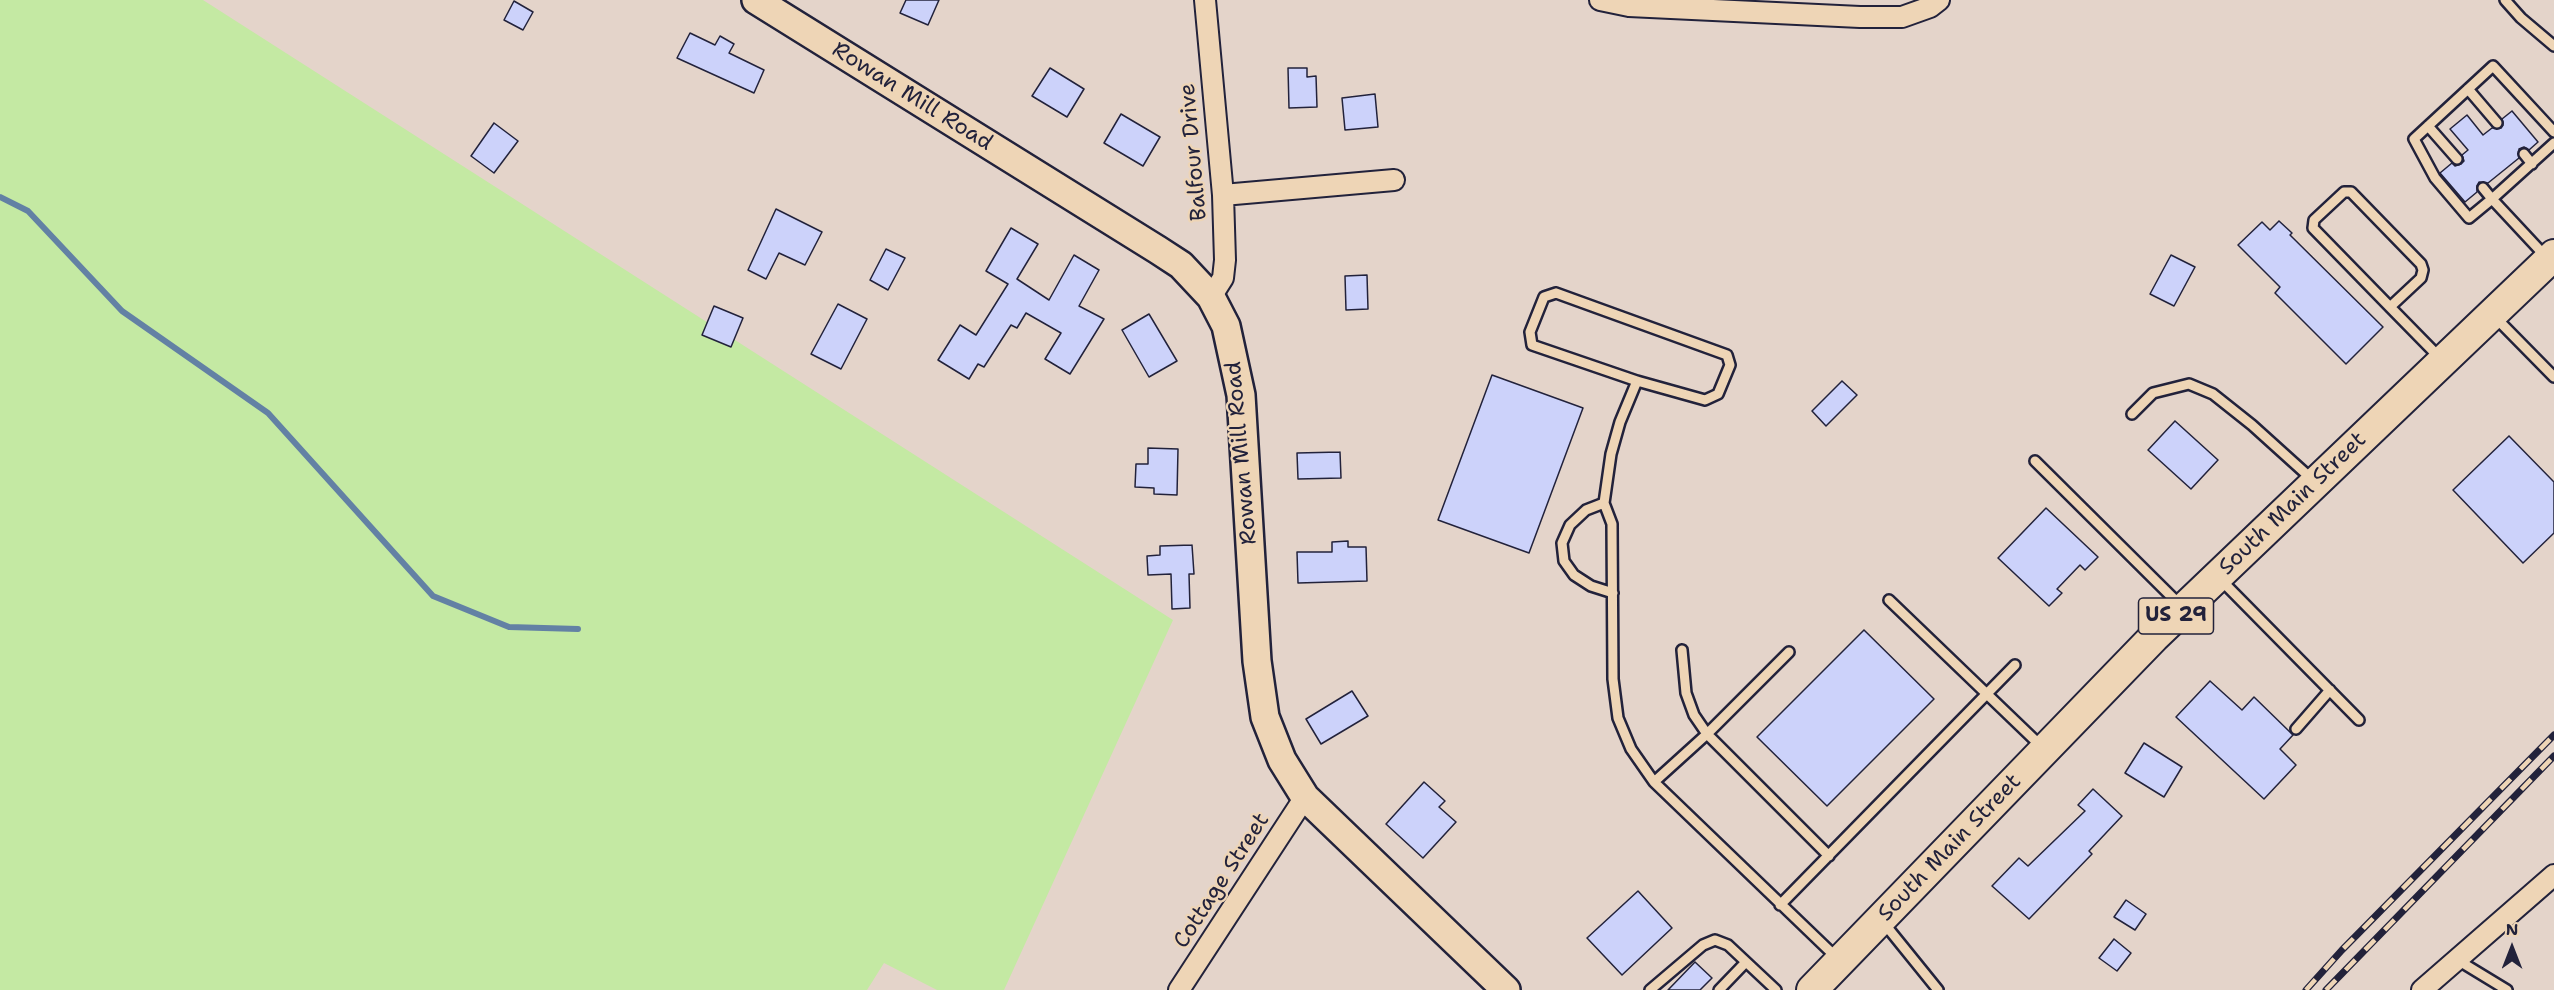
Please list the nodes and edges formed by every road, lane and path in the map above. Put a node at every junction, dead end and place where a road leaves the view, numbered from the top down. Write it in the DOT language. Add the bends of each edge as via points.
graph roads {
  1 [pos="756,0"];
  2 [pos="1205,0"];
  3 [pos="1600,0"];
  4 [pos="1939,0"];
  5 [pos="2505,0"];
  6 [pos="1859,8"];
  7 [pos="2554,46"];
  8 [pos="2468,89"];
  9 [pos="2497,123"];
  10 [pos="2428,126"];
  11 [pos="2554,132"];
  12 [pos="2554,143"];
  13 [pos="2524,154"];
  14 [pos="2457,159"];
  15 [pos="2532,164"];
  16 [pos="1394,180"];
  17 [pos="2482,188"];
  18 [pos="1223,195"];
  19 [pos="2492,199"];
  20 [pos="2551,258"];
  21 [pos="1211,297"];
  22 [pos="2390,307"];
  23 [pos="2493,314"];
  24 [pos="2443,361"];
  25 [pos="2554,377"];
  26 [pos="1637,381"];
  27 [pos="2132,414"];
  28 [pos="2035,461"];
  29 [pos="2316,483"];
  30 [pos="1604,503"];
  31 [pos="2217,577"];
  32 [pos="1613,593"];
  33 [pos="1889,600"];
  34 [pos="2183,609"];
  35 [pos="1682,650"];
  36 [pos="1789,652"];
  37 [pos="2015,665"];
  38 [pos="2330,690"];
  39 [pos="1986,694"];
  40 [pos="2359,720"];
  41 [pos="2296,729"];
  42 [pos="1707,734"];
  43 [pos="2045,750"];
  44 [pos="1654,782"];
  45 [pos="1305,797"];
  46 [pos="1829,856"];
  47 [pos="2554,875"];
  48 [pos="1780,905"];
  49 [pos="1881,919"];
  50 [pos="2456,958"];
  51 [pos="1840,961"];
  52 [pos="1746,962"];
  53 [pos="1179,990"];
  54 [pos="1506,990"];
  55 [pos="1650,990"];
  56 [pos="1719,990"];
  57 [pos="1776,990"];
  58 [pos="1812,990"];
  59 [pos="1938,990"];
  60 [pos="2422,990"];
  61 [pos="2507,990"];
  1 -- 21 [label="street, Rowan Mill Road" via="1181,265"];
  2 -- 18 [label="street, Balfour Drive"];
  3 -- 6 [label="street" via="1629,6"];
  4 -- 6 [label="street" via="1902,17"];
  5 -- 7 [label="lane"];
  8 -- 9 [label="lane"];
  8 -- 10 [label="lane"];
  8 -- 11 [label="lane" via="2493,66"];
  10 -- 14 [label="lane"];
  10 -- 19 [label="lane" via="2414,140 2435,178 2469,218"];
  12 -- 15 [label="lane"];
  13 -- 15 [label="lane"];
  15 -- 19 [label="lane"];
  16 -- 18 [label="street"];
  17 -- 19 [label="lane"];
  18 -- 21 [label="street, Balfour Drive" via="1223,278"];
  19 -- 20 [label="lane"];
  20 -- 23 [label="main road, South Main Street / US 29"];
  21 -- 45 [label="street, Rowan Mill Road" via="1226,326 1241,395 1257,661 1265,717 1282,760"];
  22 -- 22 [label="lane" via="2313,228 2314,220 2344,192 2351,192 2421,264 2421,278"];
  22 -- 24 [label="lane"];
  23 -- 24 [label="main road, South Main Street / US 29"];
  23 -- 25 [label="lane"];
  24 -- 29 [label="main road, South Main Street / US 29"];
  26 -- 26 [label="lane" via="1532,345 1530,332 1544,297 1556,292 1727,355 1730,365 1718,394 1705,400"];
  26 -- 30 [label="lane" via="1611,454"];
  27 -- 29 [label="lane" via="2153,393 2188,384 2213,394"];
  28 -- 34 [label="lane"];
  29 -- 31 [label="main road, South Main Street / US 29"];
  30 -- 32 [label="lane" via="1612,524"];
  30 -- 32 [label="lane" via="1586,510 1570,525 1562,543 1564,561 1574,575"];
  31 -- 34 [label="main road, South Main Street / US 29"];
  31 -- 38 [label="lane"];
  32 -- 44 [label="lane" via="1613,679 1618,718 1631,749"];
  33 -- 39 [label="lane"];
  34 -- 43 [label="main road, South Main Street / US 29"];
  35 -- 42 [label="lane" via="1686,693"];
  36 -- 42 [label="lane"];
  37 -- 39 [label="lane"];
  38 -- 40 [label="lane"];
  38 -- 41 [label="lane"];
  39 -- 43 [label="lane"];
  39 -- 46 [label="lane"];
  42 -- 44 [label="lane"];
  42 -- 46 [label="lane"];
  43 -- 49 [label="main road, South Main Street / US 29"];
  44 -- 48 [label="lane"];
  45 -- 53 [label="street, Cottage Street"];
  45 -- 54 [label="street, Rowan Mill Road"];
  46 -- 48 [label="lane"];
  47 -- 50 [label="street"];
  48 -- 51 [label="lane"];
  49 -- 51 [label="main road, South Main Street / US 29"];
  49 -- 59 [label="lane"];
  50 -- 60 [label="street"];
  50 -- 61 [label="lane"];
  51 -- 58 [label="main road, South Main Street / US 29"];
  52 -- 55 [label="lane" via="1728,945 1715,940 1703,945"];
  52 -- 56 [label="lane"];
  52 -- 57 [label="lane"];
}
